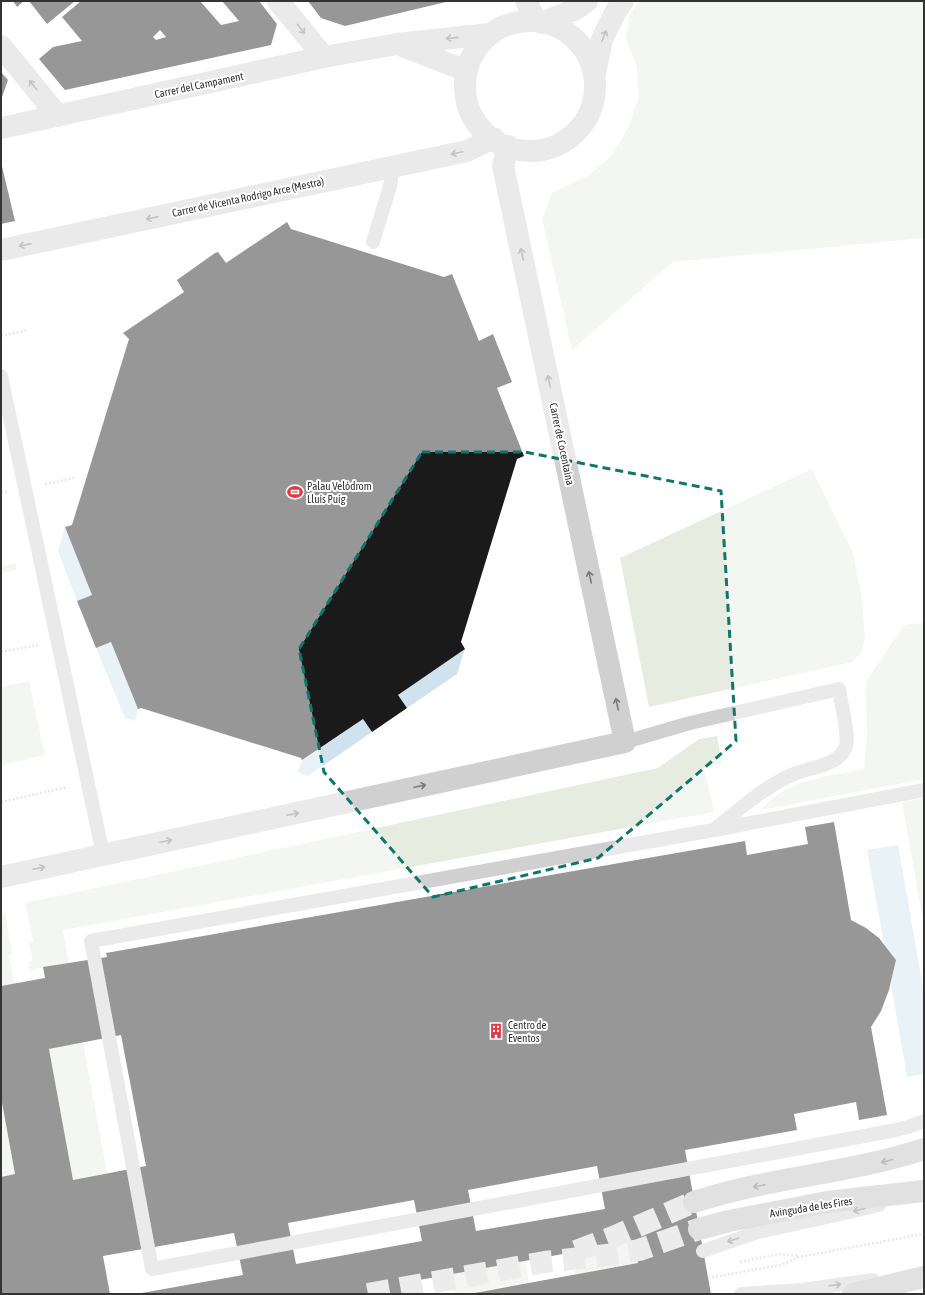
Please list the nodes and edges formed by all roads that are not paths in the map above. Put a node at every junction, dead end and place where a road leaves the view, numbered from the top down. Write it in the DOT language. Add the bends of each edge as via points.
graph roads {
  1 [pos="278,1"];
  2 [pos="526,1"];
  3 [pos="587,1"];
  4 [pos="623,1"];
  5 [pos="539,22"];
  6 [pos="490,34"];
  7 [pos="397,44"];
  8 [pos="1,46"];
  9 [pos="324,57"];
  10 [pos="467,71"];
  11 [pos="594,74"];
  12 [pos="58,116"];
  13 [pos="1,128"];
  14 [pos="501,142"];
  15 [pos="389,167"];
  16 [pos="373,242"];
  17 [pos="1,250"];
  18 [pos="1,376"];
  19 [pos="626,742"];
  20 [pos="924,790"];
  21 [pos="714,830"];
  22 [pos="103,854"];
  23 [pos="1,877"];
  24 [pos="924,1121"];
  25 [pos="924,1149"];
  26 [pos="924,1192"];
  27 [pos="694,1202"];
  28 [pos="699,1229"];
  29 [pos="703,1251"];
  30 [pos="924,1272"];
  31 [pos="924,1277"];
  32 [pos="741,1294"];
  33 [pos="853,1294"];
  1 -- 9 [label="street, one-way"];
  2 -- 5 [label="street"];
  3 -- 5 [label="street" via="576,9"];
  11 -- 4 [label="street, one-way" via="602,39"];
  5 -- 6 [label="street" via="510,24"];
  5 -- 11 [label="street" via="553,25 573,36 587,53"];
  6 -- 7 [label="street, Carrer del Campament, one-way"];
  6 -- 10 [label="street" via="476,50"];
  7 -- 9 [label="street, Carrer del Campament"];
  7 -- 10 [label="street"];
  12 -- 8 [label="street, one-way"];
  9 -- 12 [label="street, Carrer del Campament"];
  10 -- 14 [label="street" via="465,92 471,114 484,132"];
  11 -- 14 [label="street" via="595,94 590,114 578,130 562,143 542,150 522,151"];
  12 -- 13 [label="street, Carrer del Campament"];
  14 -- 15 [label="street, Carrer de Vicenta Rodrigo Arce (Mestra), one-way"];
  19 -- 14 [label="street, Carrer de Cocentaina, one-way" via="503,166"];
  15 -- 16 [label="lane" via="390,186"];
  15 -- 17 [label="street, Carrer de Vicenta Rodrigo Arce (Mestra), one-way"];
  18 -- 22 [label="lane"];
  19 -- 21 [label="lane" via="690,723 839,689 847,738 841,756 832,762 793,774 774,784"];
  22 -- 19 [label="street, one-way"];
  20 -- 21 [label="lane"];
  21 -- 24 [label="lane" via="91,941 152,1269 884,1133"];
  23 -- 22 [label="street, one-way"];
  25 -- 27 [label="main road, one-way" via="873,1164 720,1194"];
  26 -- 28 [label="main road, Avinguda de les Fires" via="827,1202"];
  26 -- 29 [label="lane, one-way" via="758,1232"];
  32 -- 30 [label="lane, one-way" via="802,1290"];
  31 -- 33 [label="main road"];
}
